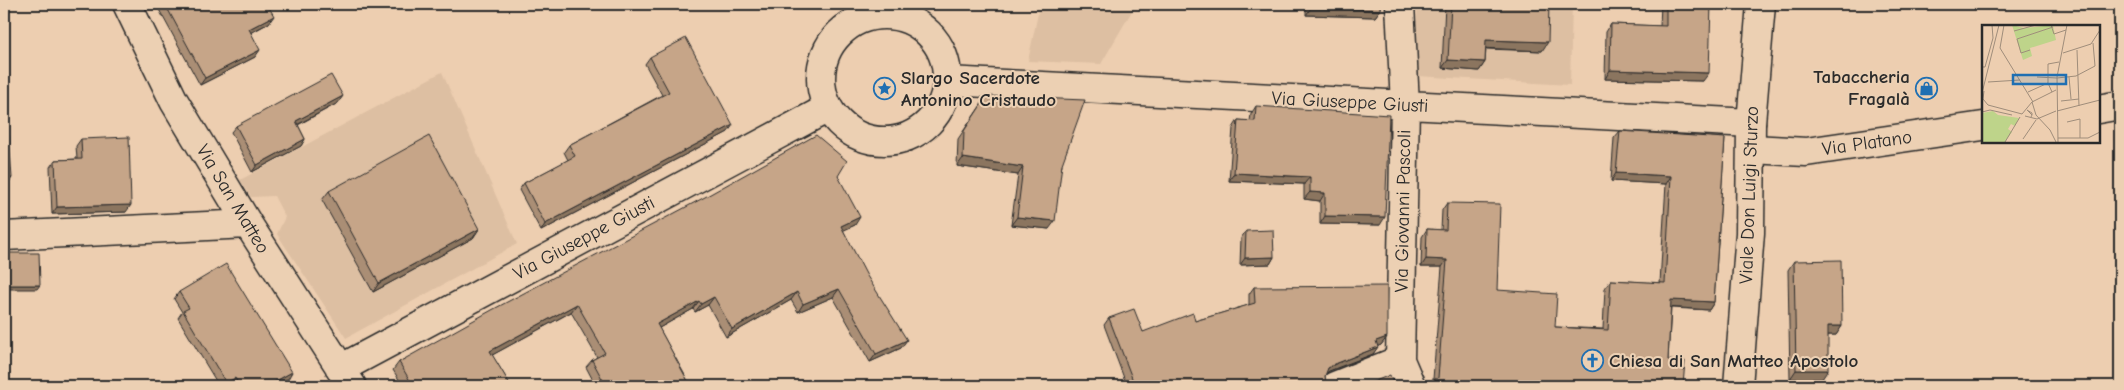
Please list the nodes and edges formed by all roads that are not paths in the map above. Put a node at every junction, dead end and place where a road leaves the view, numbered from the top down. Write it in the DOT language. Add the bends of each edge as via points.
graph roads {
  1 [pos="127,4"];
  2 [pos="1400,4"];
  3 [pos="1761,4"];
  4 [pos="948,81"];
  5 [pos="1405,105"];
  6 [pos="2120,105"];
  7 [pos="828,108"];
  8 [pos="2099,109"];
  9 [pos="1982,126"];
  10 [pos="1751,136"];
  11 [pos="248,224"];
  12 [pos="4,236"];
  13 [pos="1400,360"];
  14 [pos="346,378"];
  15 [pos="1336,386"];
  16 [pos="1411,386"];
  17 [pos="1738,386"];
  1 -- 11 [label="street, Via San Matteo" via="174,101"];
  2 -- 5 [label="street, Via Giovanni Pascoli"];
  3 -- 10 [label="street, Viale Don Luigi Sturzo"];
  4 -- 5 [label="street, Via Giuseppe Giusti"];
  4 -- 7 [label="street" via="939,112 914,135 899,140 865,139 838,122"];
  4 -- 7 [label="street" via="947,64 941,49 918,24 886,14 871,16 855,22 831,44 820,76"];
  5 -- 10 [label="street, Via Giuseppe Giusti" via="1494,108"];
  5 -- 13 [label="street, Via Giovanni Pascoli"];
  6 -- 8 [label="street"];
  7 -- 14 [label="street, Via Giuseppe Giusti"];
  9 -- 10 [label="street, Via Platano" via="1806,152"];
  10 -- 17 [label="street, Viale Don Luigi Sturzo" via="1750,232"];
  11 -- 12 [label="street"];
  11 -- 14 [label="street, Via San Matteo"];
  13 -- 15 [label="street"];
  13 -- 16 [label="street, Via Giovanni Pascoli"];
}
